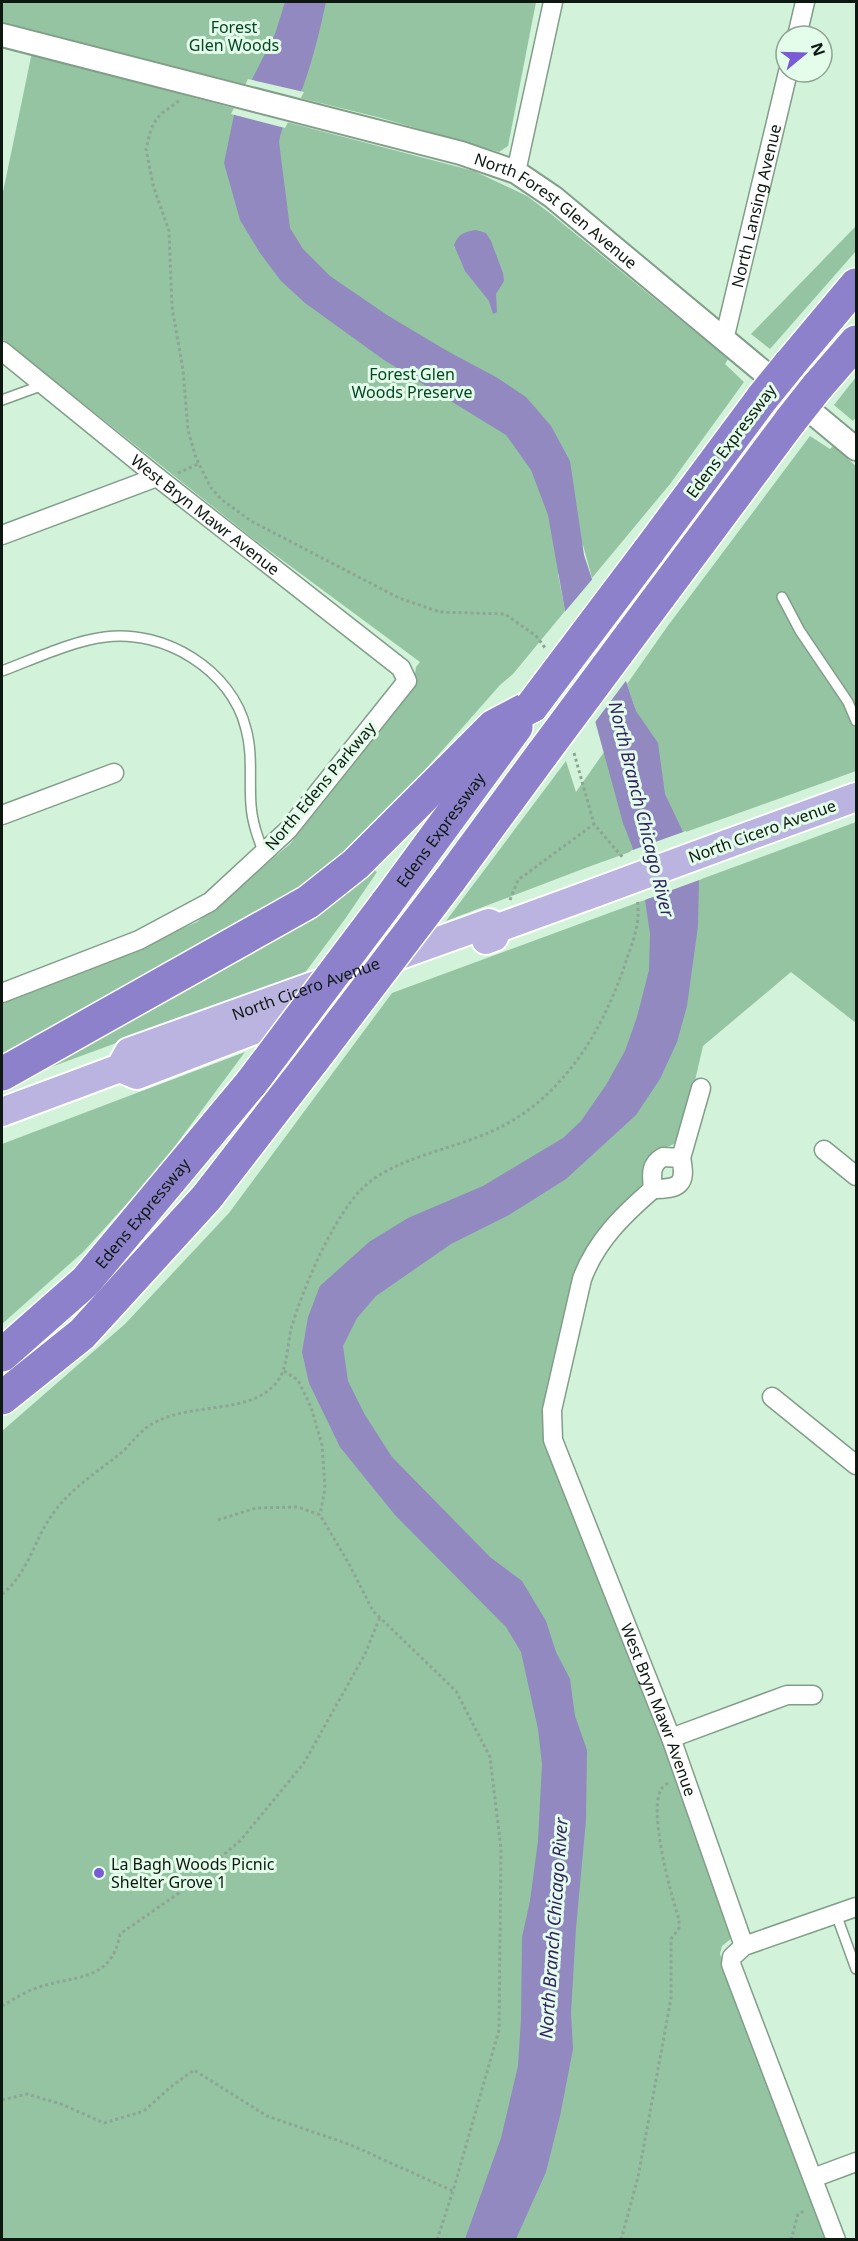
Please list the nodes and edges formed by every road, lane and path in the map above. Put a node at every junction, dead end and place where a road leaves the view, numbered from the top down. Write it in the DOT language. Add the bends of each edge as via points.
graph roads {
  1 [pos="553,2"];
  2 [pos="805,2"];
  3 [pos="799,24"];
  4 [pos="2,35"];
  5 [pos="785,84"];
  6 [pos="516,172"];
  7 [pos="856,285"];
  8 [pos="724,340"];
  9 [pos="856,342"];
  10 [pos="2,351"];
  11 [pos="43,385"];
  12 [pos="2,400"];
  13 [pos="856,449"];
  14 [pos="157,477"];
  15 [pos="2,535"];
  16 [pos="782,597"];
  17 [pos="2,671"];
  18 [pos="407,681"];
  19 [pos="532,706"];
  20 [pos="856,721"];
  21 [pos="114,773"];
  22 [pos="856,797"];
  23 [pos="2,815"];
  24 [pos="594,824"];
  25 [pos="264,854"];
  26 [pos="498,928"];
  27 [pos="2,993"];
  28 [pos="2,1074"];
  29 [pos="701,1088"];
  30 [pos="2,1112"];
  31 [pos="824,1150"];
  32 [pos="681,1158"];
  33 [pos="856,1176"];
  34 [pos="653,1189"];
  35 [pos="2,1355"];
  36 [pos="284,1371"];
  37 [pos="772,1396"];
  38 [pos="2,1398"];
  39 [pos="856,1465"];
  40 [pos="320,1515"];
  41 [pos="218,1520"];
  42 [pos="380,1617"];
  43 [pos="813,1695"];
  44 [pos="671,1738"];
  45 [pos="683,1772"];
  46 [pos="856,1907"];
  47 [pos="836,1914"];
  48 [pos="744,1946"];
  49 [pos="856,1969"];
  50 [pos="2,2006"];
  51 [pos="2,2100"];
  52 [pos="856,2162"];
  53 [pos="813,2178"];
  54 [pos="453,2191"];
  55 [pos="814,2207"];
  56 [pos="437,2240"];
  57 [pos="621,2240"];
  58 [pos="791,2240"];
  59 [pos="836,2240"];
  1 -- 6 [label="street"];
  2 -- 3 [label="street"];
  4 -- 6 [label="street, North Forest Glen Avenue" via="461,153"];
  5 -- 8 [label="street, North Lansing Avenue"];
  6 -- 8 [label="street, North Forest Glen Avenue" via="553,197"];
  7 -- 19 [label="highway, Edens Expressway, bridge" via="762,397"];
  8 -- 13 [label="street, North Forest Glen Avenue"];
  9 -- 38 [label="highway, Edens Expressway, bridge" via="791,420 449,881 207,1197 82,1334"];
  10 -- 11 [label="street, West Bryn Mawr Avenue"];
  11 -- 12 [label="lane"];
  11 -- 14 [label="street, West Bryn Mawr Avenue"];
  14 -- 15 [label="street"];
  14 -- 18 [label="street, West Bryn Mawr Avenue" via="401,668"];
  16 -- 20 [label="lane"];
  17 -- 25 [label="lane" via="83,642 113,636 141,637 195,659 226,688 246,726 251,808"];
  18 -- 25 [label="street, North Edens Parkway" via="288,830"];
  19 -- 28 [label="highway" via="494,726 356,864 308,902"];
  19 -- 35 [label="highway, Edens Expressway, bridge" via="252,1082 86,1281"];
  21 -- 23 [label="street"];
  22 -- 26 [label="main road, North Cicero Avenue, bridge"];
  24 -- 26 [label="path" via="518,880"];
  25 -- 27 [label="street, North Edens Parkway" via="210,902 149,935"];
  26 -- 30 [label="main road, North Cicero Avenue" via="494,937 137,1075 120,1068"];
  29 -- 32 [label="street, West Bryn Mawr Avenue"];
  31 -- 33 [label="street"];
  32 -- 34 [label="street, West Bryn Mawr Avenue" via="684,1175 679,1184 670,1189"];
  32 -- 34 [label="street" via="663,1157 654,1164"];
  34 -- 44 [label="street, West Bryn Mawr Avenue" via="613,1226 590,1259 552,1410 554,1440"];
  36 -- 40 [label="path" via="298,1380 322,1445 325,1488"];
  37 -- 39 [label="street"];
  40 -- 41 [label="path" via="298,1507 256,1508"];
  40 -- 42 [label="path"];
  42 -- 50 [label="path" via="365,1654 304,1763 240,1841 222,1857 190,1862 179,1893 120,1934 117,1951 105,1967 36,1988"];
  42 -- 54 [label="path" via="456,1691 490,1757 501,1849 499,2030"];
  43 -- 44 [label="street" via="787,1695"];
  44 -- 45 [label="street, West Bryn Mawr Avenue"];
  45 -- 48 [label="street, West Bryn Mawr Avenue"];
  45 -- 57 [label="path" via="662,1788 658,1798 662,1858 679,1928 671,1939 671,1998 638,2177"];
  46 -- 47 [label="street"];
  47 -- 48 [label="street"];
  47 -- 49 [label="lane"];
  48 -- 53 [label="street" via="732,1957 731,1964"];
  51 -- 54 [label="path" via="27,2094 104,2123 144,2111 194,2070 267,2116 351,2145"];
  52 -- 53 [label="street"];
  53 -- 59 [label="street"];
  54 -- 56 [label="path"];
  55 -- 58 [label="path" via="798,2214"];
}
